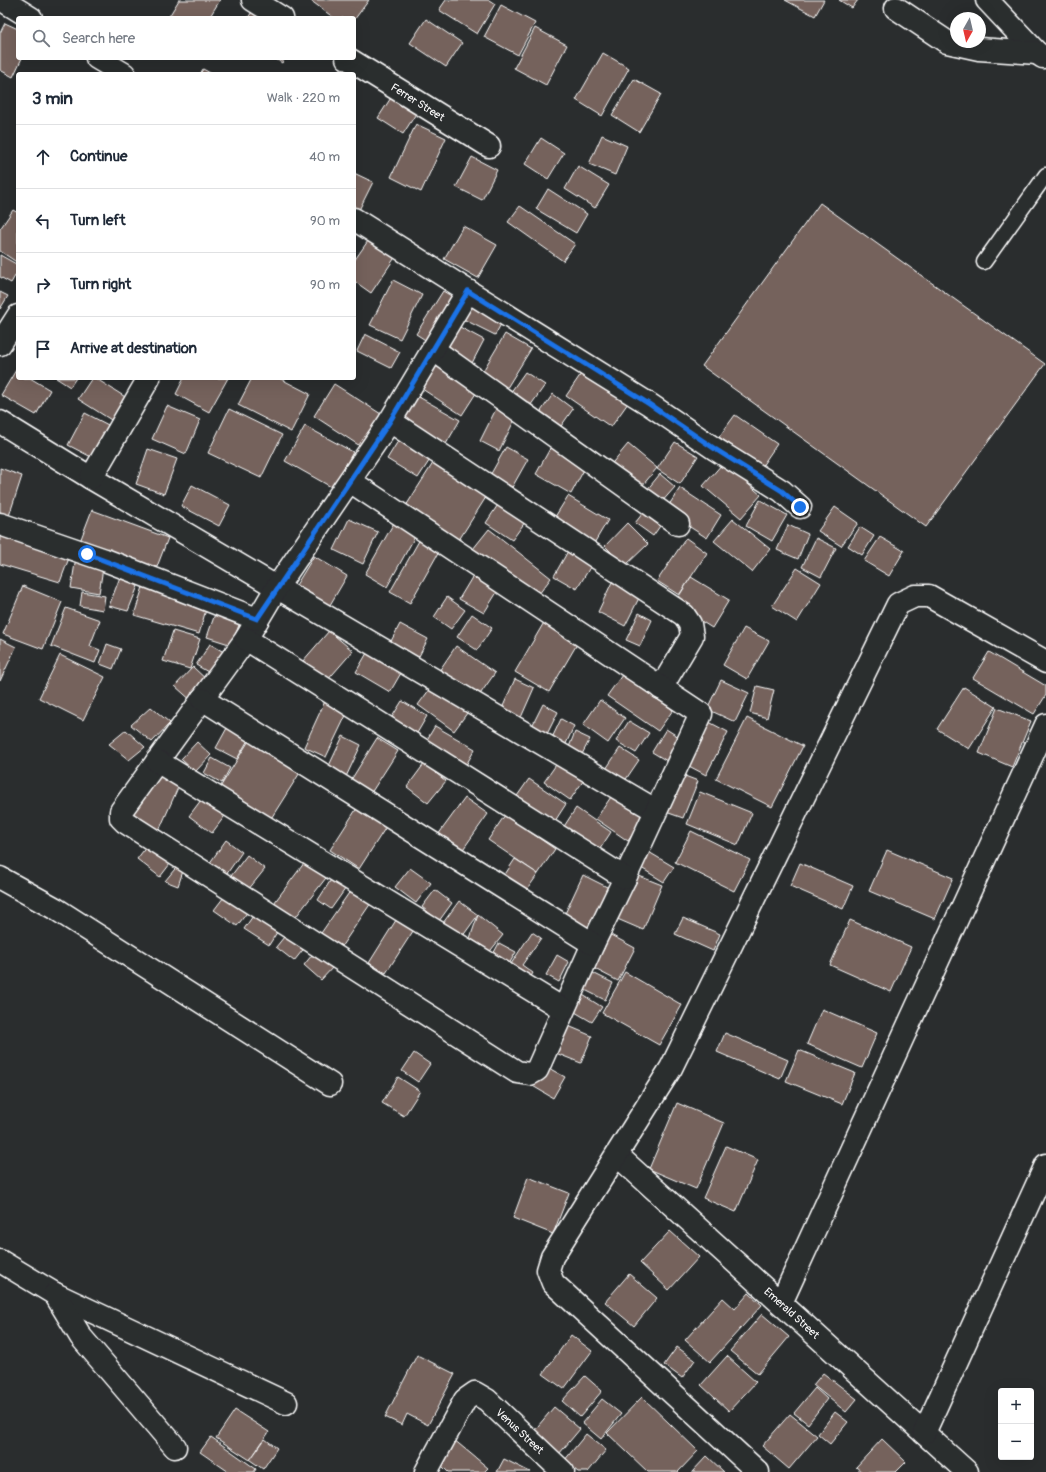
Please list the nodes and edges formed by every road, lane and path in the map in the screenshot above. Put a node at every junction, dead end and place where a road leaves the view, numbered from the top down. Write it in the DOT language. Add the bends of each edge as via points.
graph roads {
  1 [pos="2,0"];
  2 [pos="253,0"];
  3 [pos="987,0"];
  4 [pos="896,8"];
  5 [pos="28,16"];
  6 [pos="279,16"];
  7 [pos="1041,56"];
  8 [pos="100,60"];
  9 [pos="350,60"];
  10 [pos="121,72"];
  11 [pos="489,146"];
  12 [pos="1046,175"];
  13 [pos="356,220"];
  14 [pos="984,262"];
  15 [pos="468,291"];
  16 [pos="16,319"];
  17 [pos="0,344"];
  18 [pos="434,350"];
  19 [pos="148,380"];
  20 [pos="390,421"];
  21 [pos="0,422"];
  22 [pos="91,478"];
  23 [pos="350,482"];
  24 [pos="800,507"];
  25 [pos="0,524"];
  26 [pos="678,524"];
  27 [pos="277,587"];
  28 [pos="257,619"];
  29 [pos="246,639"];
  30 [pos="1046,662"];
  31 [pos="661,688"];
  32 [pos="202,699"];
  33 [pos="1046,725"];
  34 [pos="157,761"];
  35 [pos="655,810"];
  36 [pos="0,878"];
  37 [pos="625,878"];
  38 [pos="592,944"];
  39 [pos="563,1009"];
  40 [pos="330,1084"];
  41 [pos="617,1155"];
  42 [pos="1046,1165"];
  43 [pos="0,1261"];
  44 [pos="55,1294"];
  45 [pos="781,1303"];
  46 [pos="286,1403"];
  47 [pos="924,1433"];
  48 [pos="175,1447"];
  49 [pos="553,1468"];
  50 [pos="426,1472"];
  51 [pos="758,1472"];
  52 [pos="966,1472"];
  1 -- 5 [label="street"];
  2 -- 6 [label="street"];
  3 -- 7 [label="street"];
  4 -- 7 [label="street" via="948,42 979,49"];
  8 -- 10 [label="street"];
  9 -- 11 [label="street, Ferrer Street"];
  12 -- 14 [label="lane"];
  13 -- 15 [label="street"];
  15 -- 18 [label="street"];
  15 -- 24 [label="street" via="649,404 782,491"];
  16 -- 17 [label="street"];
  18 -- 20 [label="street"];
  18 -- 26 [label="street"];
  19 -- 22 [label="street"];
  20 -- 23 [label="street"];
  20 -- 31 [label="street" via="684,615 690,624 692,636"];
  21 -- 22 [label="street"];
  22 -- 27 [label="street"];
  23 -- 27 [label="street"];
  23 -- 31 [label="street"];
  25 -- 28 [label="street" via="105,560"];
  27 -- 28 [label="street"];
  27 -- 35 [label="street"];
  28 -- 29 [label="street"];
  29 -- 32 [label="street"];
  29 -- 37 [label="street"];
  30 -- 41 [label="street" via="929,596 915,596 898,604 671,1068"];
  31 -- 35 [label="street" via="701,714"];
  32 -- 34 [label="street"];
  32 -- 38 [label="street"];
  33 -- 45 [label="street"];
  34 -- 39 [label="street"];
  34 -- 39 [label="street" via="121,811 121,818 125,822 518,1072 530,1074 537,1070"];
  35 -- 37 [label="street"];
  36 -- 40 [label="street" via="56,910"];
  37 -- 38 [label="street"];
  38 -- 39 [label="street"];
  41 -- 45 [label="street, Emerald Street"];
  41 -- 51 [label="street" via="552,1257 548,1270 553,1283"];
  42 -- 47 [label="street"];
  43 -- 44 [label="street"];
  44 -- 46 [label="street"];
  44 -- 48 [label="street" via="81,1337"];
  45 -- 47 [label="street, Emerald Street"];
  47 -- 52 [label="street, Emerald Street"];
  49 -- 50 [label="street, Venus Street" via="487,1400 475,1393 465,1400"];
}
